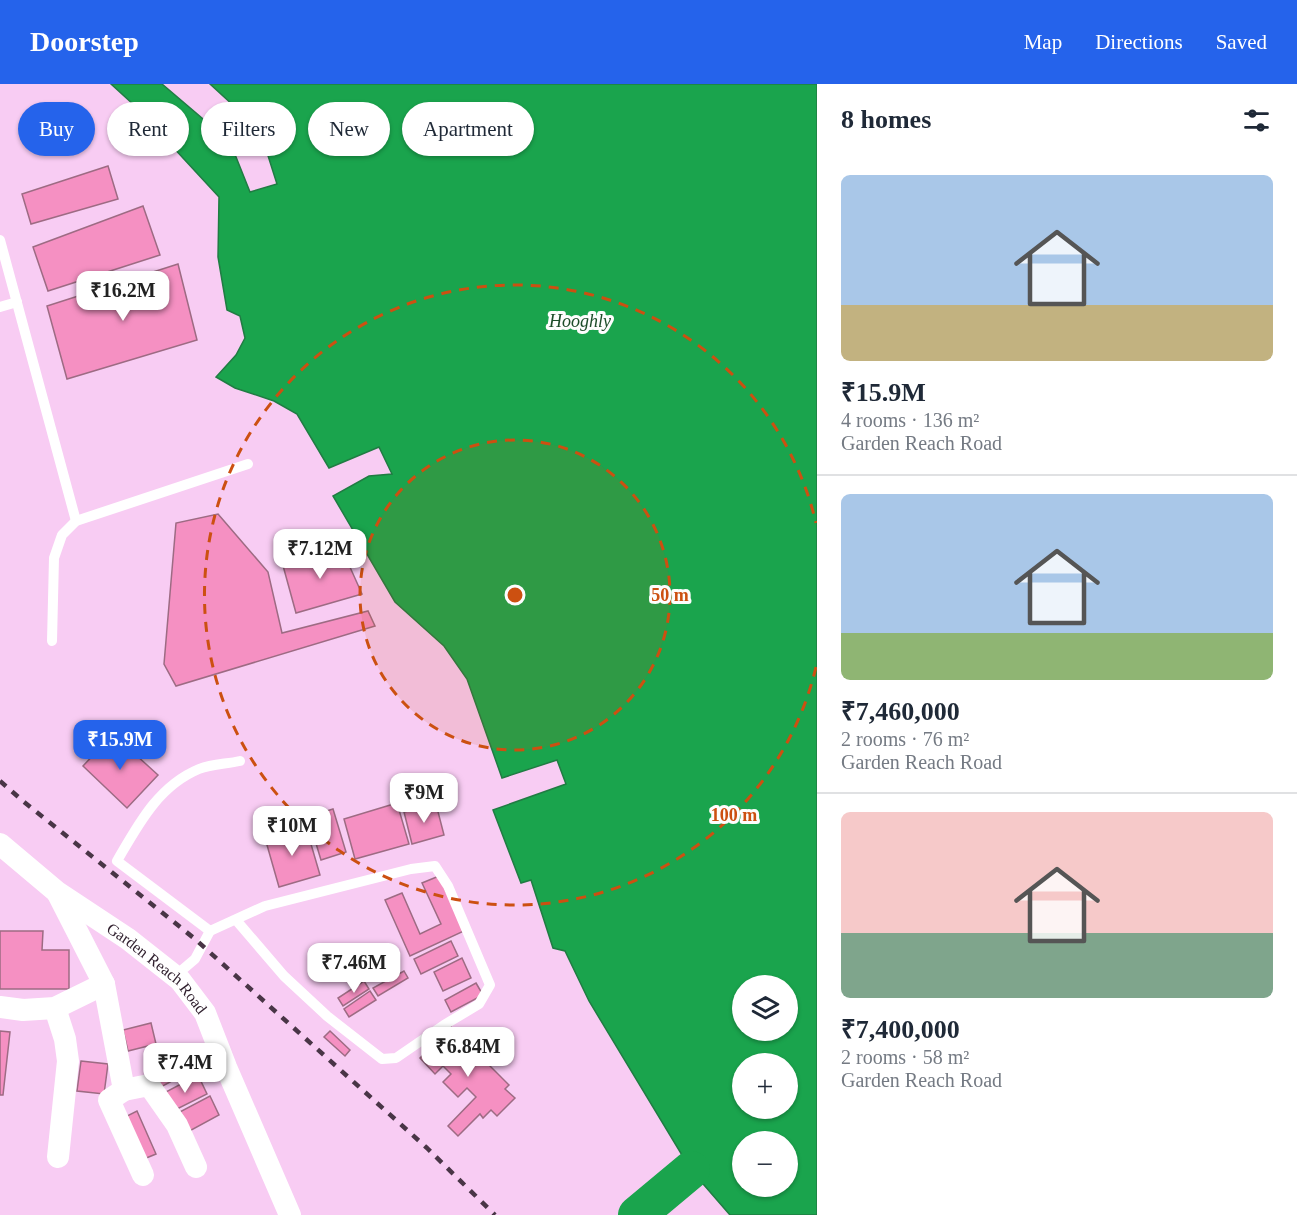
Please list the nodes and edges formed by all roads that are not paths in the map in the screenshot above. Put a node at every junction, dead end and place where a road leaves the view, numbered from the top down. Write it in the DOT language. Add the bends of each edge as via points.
graph roads {
  1 [pos="0,240"];
  2 [pos="17,302"];
  3 [pos="0,307"];
  4 [pos="248,464"];
  5 [pos="76,521"];
  6 [pos="52,641"];
  7 [pos="240,761"];
  8 [pos="0,844"];
  9 [pos="57,892"];
  10 [pos="236,920"];
  11 [pos="210,932"];
  12 [pos="175,976"];
  13 [pos="104,984"];
  14 [pos="0,1007"];
  15 [pos="55,1008"];
  16 [pos="124,1090"];
  17 [pos="58,1157"];
  18 [pos="196,1167"];
  19 [pos="143,1175"];
  20 [pos="287,1209"];
  1 -- 2 [label="lane"];
  2 -- 3 [label="lane"];
  2 -- 5 [label="lane"];
  4 -- 5 [label="lane"];
  5 -- 6 [label="lane" via="62,535 54,558"];
  7 -- 11 [label="lane" via="201,768 179,779 146,812 117,861"];
  8 -- 9 [label="street, Garden Reach Road"];
  9 -- 12 [label="street, Garden Reach Road"];
  9 -- 13 [label="street"];
  10 -- 10 [label="lane" via="284,976 382,1059 396,1058 479,1004 490,985 448,886 435,866 265,906"];
  10 -- 11 [label="lane"];
  11 -- 12 [label="lane" via="195,959"];
  12 -- 20 [label="street, Garden Reach Road" via="205,1013"];
  13 -- 15 [label="street"];
  13 -- 16 [label="street"];
  14 -- 15 [label="street"];
  15 -- 17 [label="street" via="68,1061"];
  16 -- 18 [label="street" via="149,1085 177,1125"];
  16 -- 19 [label="street" via="109,1100"];
}
